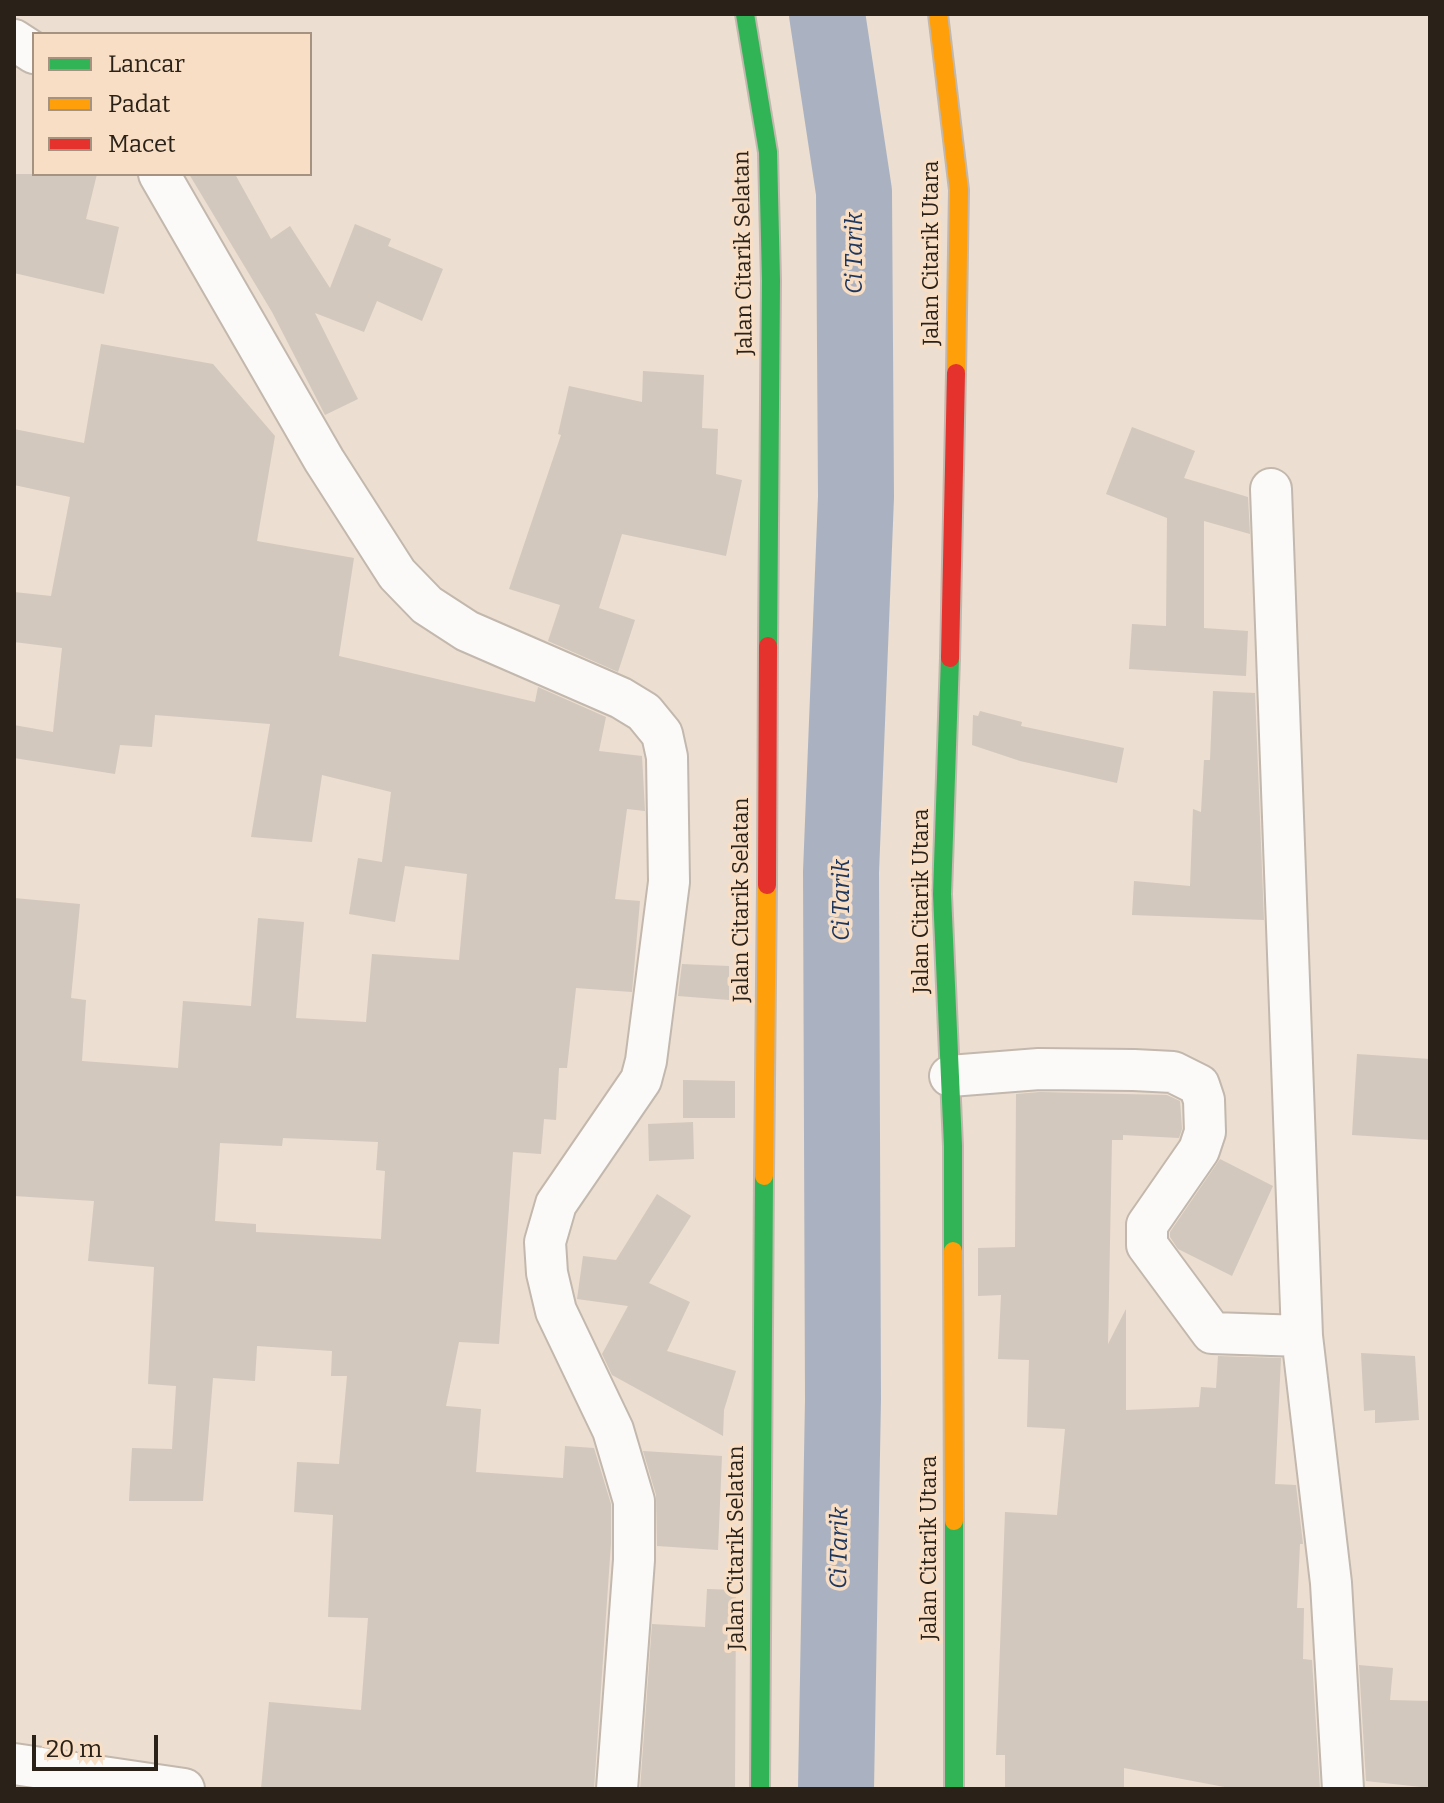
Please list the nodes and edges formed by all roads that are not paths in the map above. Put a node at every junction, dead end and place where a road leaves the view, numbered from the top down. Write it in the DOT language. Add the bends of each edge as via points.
graph roads {
  1 [pos="745,14"];
  2 [pos="938,14"];
  3 [pos="14,40"];
  4 [pos="32,52"];
  5 [pos="160,176"];
  6 [pos="1271,489"];
  7 [pos="950,1076"];
  8 [pos="1302,1336"];
  9 [pos="14,1764"];
  10 [pos="184,1789"];
  11 [pos="617,1789"];
  12 [pos="760,1789"];
  13 [pos="954,1789"];
  14 [pos="1343,1789"];
  1 -- 12 [label="street, Jalan Citarik Selatan" via="768,152 771,281"];
  2 -- 7 [label="street, Jalan Citarik Utara" via="959,190 942,894"];
  3 -- 4 [label="street"];
  5 -- 11 [label="street" via="324,460 397,574 427,605 467,631 621,698 644,712 662,734 669,882 646,1061 641,1080 556,1204 545,1242 556,1311 613,1430 634,1501"];
  6 -- 8 [label="street"];
  7 -- 8 [label="street" via="1039,1069 1134,1070 1184,1075 1199,1085 1205,1132 1199,1150 1147,1225 1147,1245 1212,1333"];
  7 -- 13 [label="street, Jalan Citarik Utara"];
  8 -- 14 [label="street" via="1331,1583"];
  9 -- 10 [label="street"];
}
